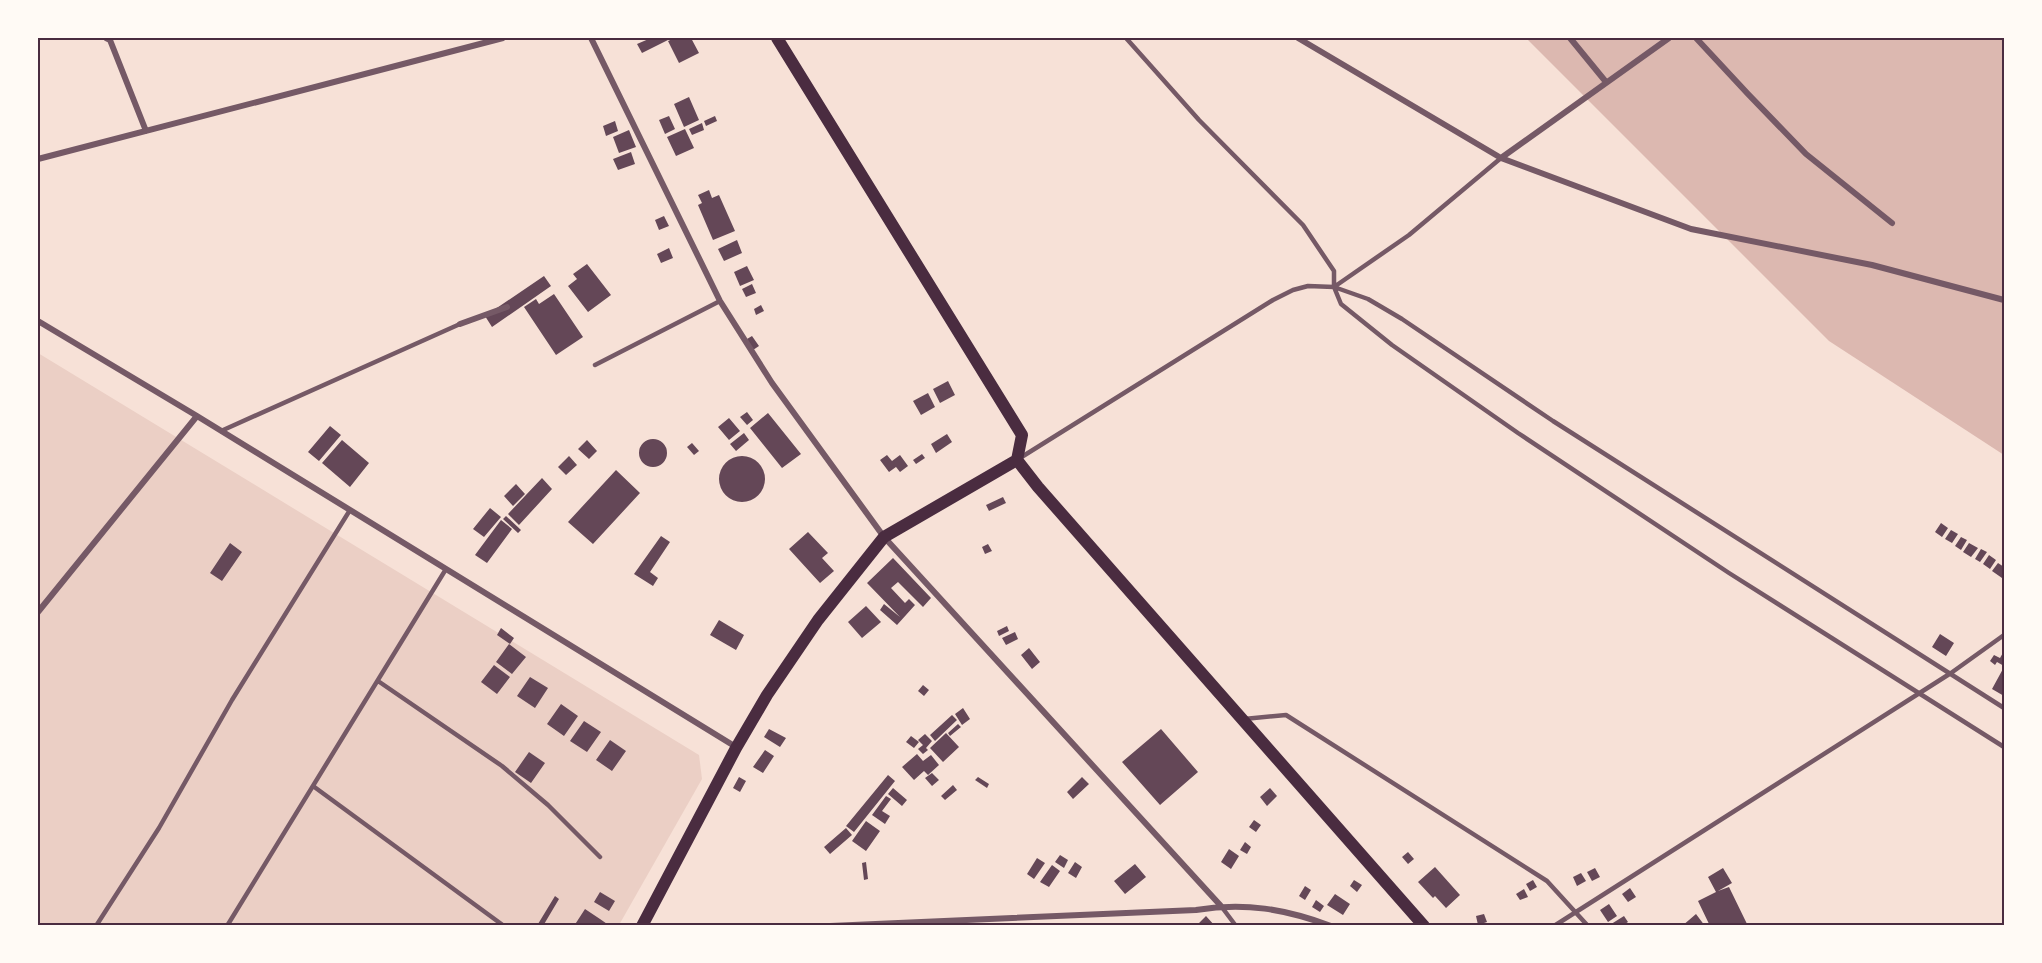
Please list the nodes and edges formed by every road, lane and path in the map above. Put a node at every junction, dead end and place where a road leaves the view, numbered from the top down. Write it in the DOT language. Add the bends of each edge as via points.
graph roads {
  1 [pos="110,38"];
  2 [pos="503,38"];
  3 [pos="591,38"];
  4 [pos="777,38"];
  5 [pos="1126,38"];
  6 [pos="1298,38"];
  7 [pos="1570,38"];
  8 [pos="1669,38"];
  9 [pos="1696,38"];
  10 [pos="1606,82"];
  11 [pos="146,130"];
  12 [pos="1501,158"];
  13 [pos="38,159"];
  14 [pos="1892,223"];
  15 [pos="1334,287"];
  16 [pos="2004,300"];
  17 [pos="720,301"];
  18 [pos="507,307"];
  19 [pos="38,321"];
  20 [pos="460,324"];
  21 [pos="595,365"];
  22 [pos="197,416"];
  23 [pos="221,431"];
  24 [pos="1017,460"];
  25 [pos="350,510"];
  26 [pos="884,537"];
  27 [pos="446,569"];
  28 [pos="38,612"];
  29 [pos="2004,635"];
  30 [pos="1951,673"];
  31 [pos="378,681"];
  32 [pos="1920,693"];
  33 [pos="2004,708"];
  34 [pos="1242,719"];
  35 [pos="2004,747"];
  36 [pos="736,748"];
  37 [pos="313,786"];
  38 [pos="600,857"];
  39 [pos="1221,906"];
  40 [pos="1575,911"];
  41 [pos="1049,916"];
  42 [pos="96,926"];
  43 [pos="227,926"];
  44 [pos="504,926"];
  45 [pos="642,926"];
  46 [pos="830,926"];
  47 [pos="1051,926"];
  48 [pos="1236,926"];
  49 [pos="1331,926"];
  50 [pos="1424,926"];
  51 [pos="1554,926"];
  52 [pos="1588,926"];
  1 -- 11 [label="street"];
  2 -- 11 [label="street"];
  3 -- 17 [label="street"];
  4 -- 24 [label="main road" via="1022,435"];
  5 -- 15 [label="lane" via="1199,120 1303,225 1334,271"];
  6 -- 12 [label="street"];
  7 -- 10 [label="street"];
  8 -- 10 [label="street"];
  9 -- 14 [label="street" via="1806,154"];
  10 -- 12 [label="street"];
  11 -- 13 [label="street"];
  12 -- 15 [label="lane" via="1409,235"];
  12 -- 16 [label="street" via="1691,229 1872,265"];
  15 -- 24 [label="lane" via="1308,286 1273,300"];
  15 -- 30 [label="lane" via="1368,299 1402,319 1553,421"];
  15 -- 32 [label="lane" via="1341,304 1499,420 1729,573"];
  17 -- 21 [label="lane"];
  17 -- 26 [label="street" via="772,383"];
  18 -- 20 [label="street"];
  19 -- 22 [label="street"];
  20 -- 23 [label="lane"];
  22 -- 23 [label="street"];
  22 -- 28 [label="street"];
  23 -- 25 [label="street"];
  24 -- 26 [label="main road"];
  24 -- 34 [label="main road"];
  25 -- 27 [label="street"];
  25 -- 42 [label="lane"];
  26 -- 36 [label="main road" via="818,620"];
  26 -- 39 [label="street"];
  27 -- 31 [label="lane"];
  27 -- 36 [label="street"];
  29 -- 30 [label="lane"];
  30 -- 32 [label="lane"];
  30 -- 33 [label="lane"];
  31 -- 37 [label="lane"];
  31 -- 38 [label="lane" via="502,766"];
  32 -- 35 [label="lane"];
  32 -- 40 [label="lane"];
  34 -- 40 [label="lane" via="1286,715 1547,880"];
  34 -- 50 [label="main road"];
  36 -- 45 [label="main road"];
  37 -- 43 [label="lane"];
  37 -- 44 [label="lane"];
  39 -- 41 [label="street"];
  39 -- 48 [label="lane"];
  39 -- 49 [label="street" via="1262,907"];
  40 -- 51 [label="lane"];
  40 -- 52 [label="lane"];
  41 -- 46 [label="street"];
  41 -- 47 [label="street"];
}
